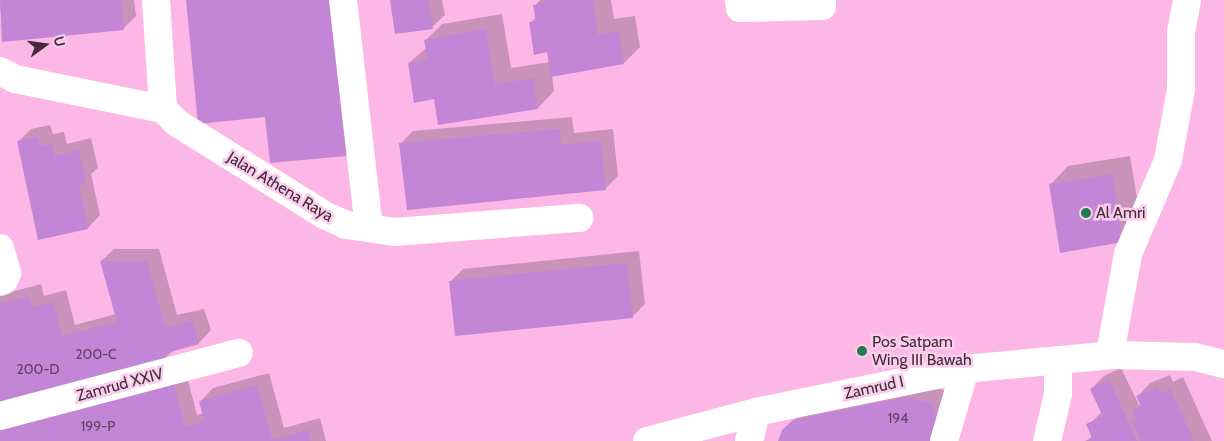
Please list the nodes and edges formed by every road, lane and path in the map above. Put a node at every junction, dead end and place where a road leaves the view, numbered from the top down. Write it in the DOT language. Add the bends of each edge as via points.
graph roads {
  1 [pos="156,0"];
  2 [pos="343,0"];
  3 [pos="739,0"];
  4 [pos="822,0"];
  5 [pos="1187,0"];
  6 [pos="0,71"];
  7 [pos="163,109"];
  8 [pos="579,218"];
  9 [pos="369,228"];
  10 [pos="0,248"];
  11 [pos="0,282"];
  12 [pos="240,353"];
  13 [pos="1114,355"];
  14 [pos="1058,360"];
  15 [pos="1224,364"];
  16 [pos="965,369"];
  17 [pos="756,412"];
  18 [pos="0,416"];
  19 [pos="647,441"];
  20 [pos="749,441"];
  21 [pos="944,441"];
  22 [pos="1047,441"];
  1 -- 7 [label="street"];
  2 -- 9 [label="street"];
  3 -- 4 [label="street" via="740,8 822,6"];
  5 -- 13 [label="street" via="1181,32 1181,89 1168,160 1128,254 1112,344"];
  6 -- 7 [label="street" via="15,78"];
  7 -- 9 [label="street, Jalan Athena Raya" via="178,123 324,215 346,225"];
  8 -- 9 [label="street, Jalan Athena Raya" via="394,232"];
  10 -- 11 [label="street" via="6,273"];
  12 -- 18 [label="street, Zamrud XXIV"];
  13 -- 14 [label="street, Zamrud I"];
  13 -- 15 [label="street, Zamrud I" via="1195,357"];
  14 -- 16 [label="street, Zamrud I"];
  14 -- 22 [label="street" via="1058,394"];
  16 -- 17 [label="street, Zamrud I"];
  16 -- 21 [label="street"];
  17 -- 19 [label="street, Zamrud I"];
  17 -- 20 [label="street"];
}
